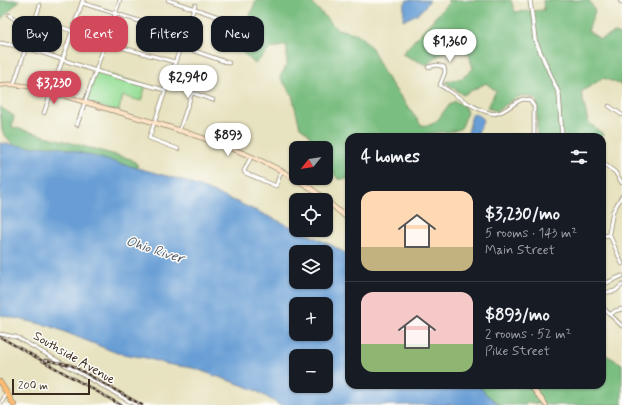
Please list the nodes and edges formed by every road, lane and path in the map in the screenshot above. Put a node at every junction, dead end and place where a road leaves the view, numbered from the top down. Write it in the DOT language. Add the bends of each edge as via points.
graph roads {
  1 [pos="120,0"];
  2 [pos="168,0"];
  3 [pos="530,0"];
  4 [pos="620,0"];
  5 [pos="83,1"];
  6 [pos="622,3"];
  7 [pos="40,5"];
  8 [pos="195,7"];
  9 [pos="115,14"];
  10 [pos="9,15"];
  11 [pos="37,16"];
  12 [pos="78,16"];
  13 [pos="191,16"];
  14 [pos="218,16"];
  15 [pos="12,17"];
  16 [pos="136,20"];
  17 [pos="70,37"];
  18 [pos="0,43"];
  19 [pos="12,45"];
  20 [pos="128,49"];
  21 [pos="24,52"];
  22 [pos="41,52"];
  23 [pos="102,52"];
  24 [pos="178,52"];
  25 [pos="197,52"];
  26 [pos="62,59"];
  27 [pos="175,62"];
  28 [pos="229,63"];
  29 [pos="428,67"];
  30 [pos="96,71"];
  31 [pos="14,84"];
  32 [pos="167,84"];
  33 [pos="0,85"];
  34 [pos="165,90"];
  35 [pos="51,93"];
  36 [pos="192,93"];
  37 [pos="213,100"];
  38 [pos="85,102"];
  39 [pos="609,106"];
  40 [pos="44,114"];
  41 [pos="622,115"];
  42 [pos="154,122"];
  43 [pos="77,125"];
  44 [pos="179,131"];
  45 [pos="534,133"];
  46 [pos="562,133"];
  47 [pos="178,148"];
  48 [pos="251,157"];
  49 [pos="606,165"];
  50 [pos="281,171"];
  51 [pos="622,183"];
  52 [pos="316,193"];
  53 [pos="622,196"];
  54 [pos="333,206"];
  55 [pos="345,217"];
  56 [pos="610,235"];
  57 [pos="606,236"];
  58 [pos="622,264"];
  59 [pos="622,276"];
  60 [pos="606,283"];
  61 [pos="622,285"];
  62 [pos="606,292"];
  63 [pos="622,309"];
  64 [pos="606,311"];
  65 [pos="610,315"];
  66 [pos="622,326"];
  67 [pos="0,334"];
  68 [pos="0,382"];
  69 [pos="533,389"];
  70 [pos="7,393"];
  71 [pos="0,405"];
  72 [pos="14,405"];
  73 [pos="136,405"];
  74 [pos="546,405"];
  1 -- 9 [label="street"];
  2 -- 8 [label="street"];
  3 -- 46 [label="street" via="535,40 559,94"];
  4 -- 6 [label="street"];
  5 -- 9 [label="street"];
  5 -- 12 [label="street"];
  7 -- 11 [label="street"];
  8 -- 13 [label="street"];
  8 -- 14 [label="street"];
  9 -- 16 [label="street"];
  10 -- 15 [label="street"];
  17 -- 26 [label="street"];
  18 -- 19 [label="street"];
  20 -- 27 [label="street"];
  21 -- 31 [label="street"];
  22 -- 26 [label="street"];
  23 -- 30 [label="street"];
  24 -- 27 [label="street"];
  25 -- 28 [label="street"];
  26 -- 30 [label="street"];
  26 -- 35 [label="street"];
  27 -- 32 [label="street"];
  29 -- 45 [label="street" via="444,67 445,72 440,85 488,114 504,110 523,99 530,100 534,106"];
  30 -- 34 [label="street"];
  30 -- 38 [label="street"];
  31 -- 33 [label="main road"];
  31 -- 35 [label="main road"];
  32 -- 34 [label="street"];
  32 -- 36 [label="street"];
  34 -- 42 [label="street"];
  35 -- 38 [label="main road"];
  35 -- 40 [label="street"];
  36 -- 37 [label="street"];
  36 -- 44 [label="street"];
  38 -- 42 [label="main road"];
  38 -- 43 [label="street"];
  39 -- 41 [label="street"];
  42 -- 44 [label="main road"];
  42 -- 47 [label="street" via="149,138"];
  44 -- 48 [label="main road"];
  48 -- 50 [label="main road"];
  48 -- 50 [label="street" via="245,173 276,186"];
  49 -- 51 [label="street" via="615,172"];
  50 -- 52 [label="main road"];
  53 -- 56 [label="street" via="613,211"];
  54 -- 55 [label="main road"];
  56 -- 57 [label="street"];
  56 -- 58 [label="street"];
  59 -- 60 [label="street"];
  61 -- 62 [label="street" via="615,291"];
  63 -- 65 [label="street"];
  64 -- 65 [label="street"];
  65 -- 66 [label="street"];
  67 -- 73 [label="street, Southside Avenue" via="12,336 29,344"];
  68 -- 70 [label="main road"];
  69 -- 74 [label="main road"];
  70 -- 71 [label="street"];
  70 -- 72 [label="main road"];
}
